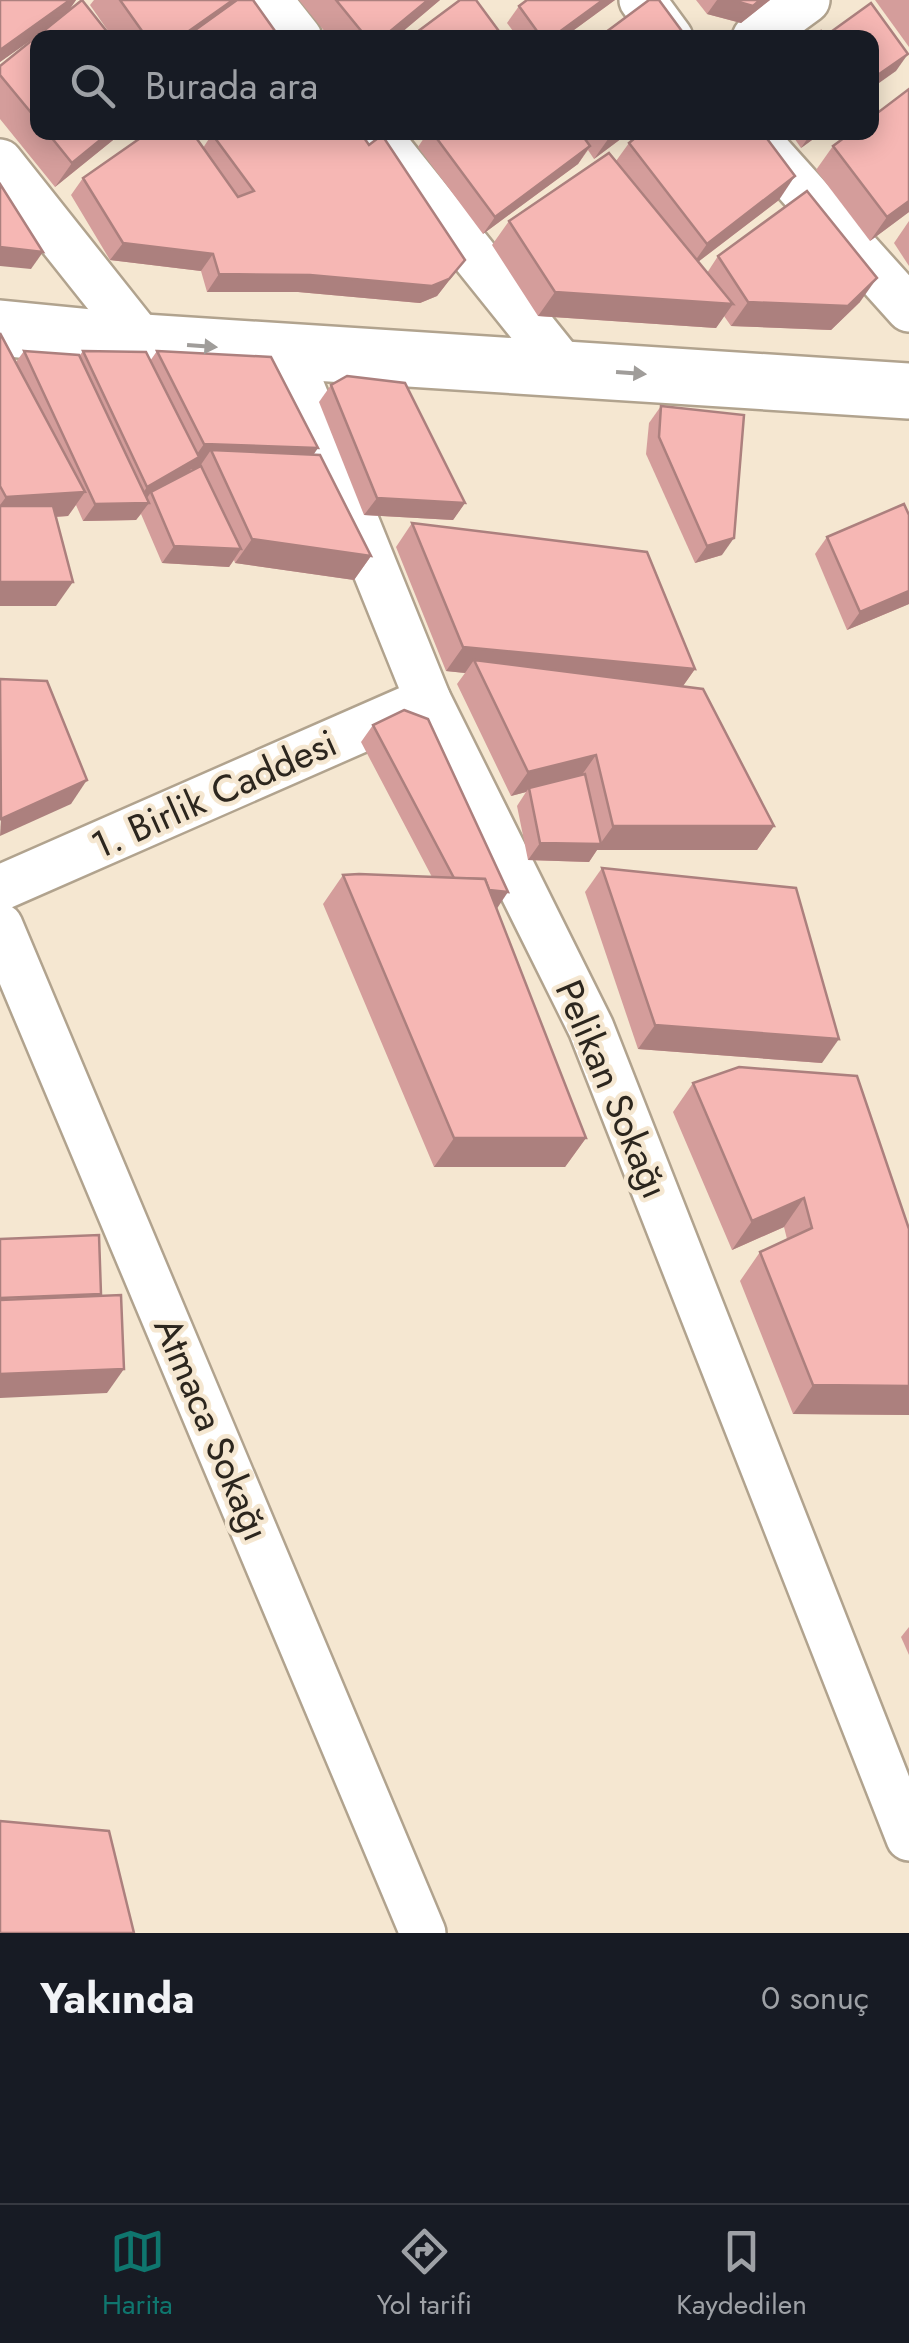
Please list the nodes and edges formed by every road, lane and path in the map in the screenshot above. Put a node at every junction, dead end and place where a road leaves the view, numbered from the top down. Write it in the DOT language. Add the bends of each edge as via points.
graph roads {
  1 [pos="269,0"];
  2 [pos="642,0"];
  3 [pos="806,0"];
  4 [pos="293,30"];
  5 [pos="664,30"];
  6 [pos="766,30"];
  7 [pos="381,140"];
  8 [pos="757,140"];
  9 [pos="0,162"];
  10 [pos="909,309"];
  11 [pos="0,328"];
  12 [pos="143,342"];
  13 [pos="288,351"];
  14 [pos="565,369"];
  15 [pos="909,391"];
  16 [pos="428,700"];
  17 [pos="0,888"];
  18 [pos="0,926"];
  19 [pos="909,1838"];
  20 [pos="422,1933"];
  1 -- 4 [label="street"];
  2 -- 5 [label="street"];
  3 -- 6 [label="street"];
  7 -- 14 [label="street"];
  8 -- 10 [label="street"];
  9 -- 12 [label="street"];
  11 -- 12 [label="street"];
  12 -- 13 [label="street, one-way"];
  13 -- 14 [label="street"];
  13 -- 16 [label="street, Pelikan Sokağı"];
  14 -- 15 [label="street, one-way"];
  16 -- 17 [label="street, 1. Birlik Caddesi"];
  16 -- 19 [label="street, Pelikan Sokağı" via="591,1028"];
  18 -- 20 [label="street, Atmaca Sokağı"];
}
